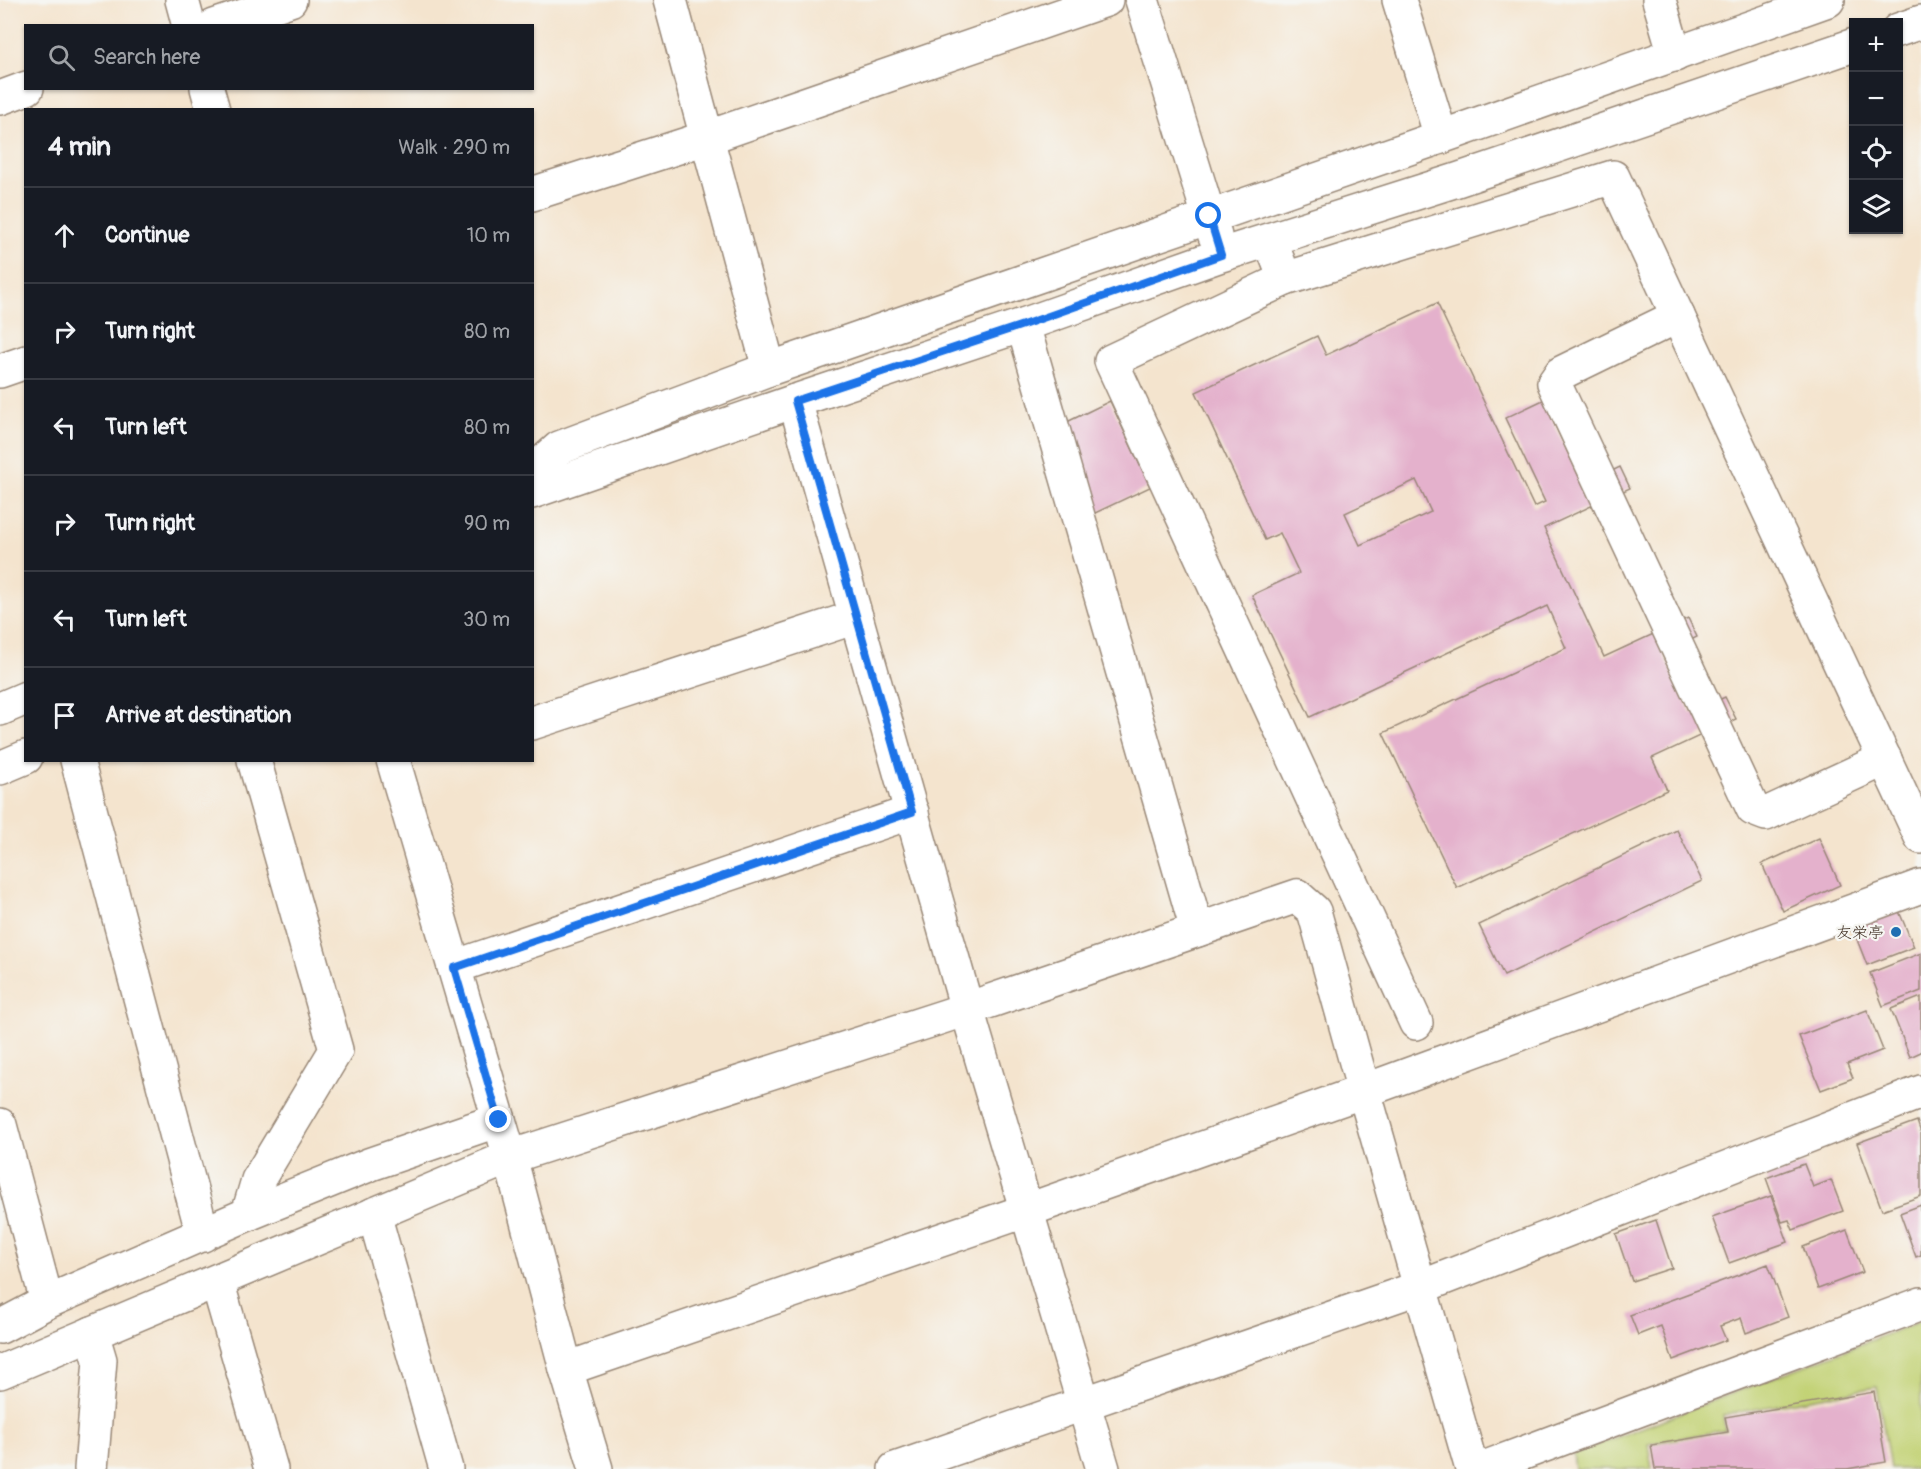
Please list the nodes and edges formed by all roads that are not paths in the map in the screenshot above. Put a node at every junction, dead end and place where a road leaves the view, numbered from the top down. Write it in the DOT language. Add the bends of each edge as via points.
graph roads {
  1 [pos="182,0"];
  2 [pos="290,0"];
  3 [pos="670,0"];
  4 [pos="1106,0"];
  5 [pos="1142,0"];
  6 [pos="1399,0"];
  7 [pos="1659,0"];
  8 [pos="1828,0"];
  9 [pos="1921,22"];
  10 [pos="188,24"];
  11 [pos="220,24"];
  12 [pos="1903,29"];
  13 [pos="1849,47"];
  14 [pos="1675,55"];
  15 [pos="24,89"];
  16 [pos="208,90"];
  17 [pos="0,98"];
  18 [pos="212,108"];
  19 [pos="1441,137"];
  20 [pos="706,138"];
  21 [pos="534,194"];
  22 [pos="1209,216"];
  23 [pos="1270,240"];
  24 [pos="1221,255"];
  25 [pos="1285,279"];
  26 [pos="1678,316"];
  27 [pos="1023,325"];
  28 [pos="24,363"];
  29 [pos="769,369"];
  30 [pos="0,371"];
  31 [pos="795,401"];
  32 [pos="534,470"];
  33 [pos="534,491"];
  34 [pos="856,617"];
  35 [pos="24,699"];
  36 [pos="0,709"];
  37 [pos="534,722"];
  38 [pos="24,758"];
  39 [pos="1885,759"];
  40 [pos="78,762"];
  41 [pos="255,762"];
  42 [pos="402,763"];
  43 [pos="0,768"];
  44 [pos="912,812"];
  45 [pos="1921,837"];
  46 [pos="1921,886"];
  47 [pos="1197,930"];
  48 [pos="454,968"];
  49 [pos="967,1009"];
  50 [pos="1416,1023"];
  51 [pos="1364,1091"];
  52 [pos="1921,1092"];
  53 [pos="499,1120"];
  54 [pos="0,1125"];
  55 [pos="510,1157"];
  56 [pos="1028,1210"];
  57 [pos="248,1214"];
  58 [pos="374,1214"];
  59 [pos="203,1235"];
  60 [pos="217,1281"];
  61 [pos="1421,1287"];
  62 [pos="47,1302"];
  63 [pos="1921,1304"];
  64 [pos="0,1327"];
  65 [pos="92,1334"];
  66 [pos="566,1369"];
  67 [pos="0,1372"];
  68 [pos="1084,1404"];
  69 [pos="1553,1457"];
  70 [pos="91,1469"];
  71 [pos="271,1469"];
  72 [pos="446,1469"];
  73 [pos="596,1469"];
  74 [pos="895,1469"];
  75 [pos="1103,1469"];
  76 [pos="1472,1469"];
  77 [pos="1481,1469"];
  1 -- 10 [label="street"];
  2 -- 11 [label="street"];
  3 -- 20 [label="street"];
  4 -- 20 [label="street"];
  5 -- 22 [label="street"];
  6 -- 19 [label="street"];
  7 -- 14 [label="street"];
  8 -- 14 [label="street"];
  9 -- 12 [label="street"];
  13 -- 23 [label="street"];
  14 -- 19 [label="street"];
  15 -- 17 [label="street"];
  16 -- 18 [label="street"];
  19 -- 22 [label="street"];
  20 -- 21 [label="street"];
  20 -- 29 [label="street"];
  22 -- 24 [label="street"];
  22 -- 29 [label="street"];
  23 -- 24 [label="street"];
  23 -- 25 [label="street"];
  24 -- 27 [label="street"];
  25 -- 26 [label="street" via="1613,177"];
  25 -- 50 [label="street" via="1111,361"];
  26 -- 39 [label="street"];
  26 -- 39 [label="street" via="1561,373 1554,384 1753,809 1766,814"];
  27 -- 31 [label="street"];
  27 -- 47 [label="street"];
  28 -- 30 [label="street"];
  29 -- 32 [label="street" via="559,448"];
  31 -- 33 [label="street"];
  31 -- 34 [label="street"];
  34 -- 37 [label="street"];
  34 -- 44 [label="street"];
  35 -- 36 [label="street"];
  38 -- 43 [label="street"];
  39 -- 45 [label="street"];
  40 -- 59 [label="street"];
  41 -- 57 [label="street" via="336,1050 258,1179"];
  42 -- 48 [label="street"];
  44 -- 48 [label="street"];
  44 -- 49 [label="street"];
  46 -- 51 [label="street"];
  47 -- 49 [label="street"];
  47 -- 51 [label="street" via="1297,896 1314,911"];
  48 -- 53 [label="street"];
  49 -- 55 [label="street"];
  49 -- 56 [label="street"];
  51 -- 56 [label="street"];
  51 -- 61 [label="street"];
  52 -- 61 [label="street"];
  53 -- 55 [label="street"];
  53 -- 57 [label="street" via="371,1164"];
  54 -- 62 [label="street"];
  55 -- 58 [label="street"];
  55 -- 66 [label="street"];
  56 -- 66 [label="street"];
  56 -- 68 [label="street"];
  57 -- 59 [label="street"];
  58 -- 60 [label="street"];
  58 -- 72 [label="street"];
  59 -- 62 [label="street"];
  60 -- 65 [label="street"];
  60 -- 71 [label="street"];
  61 -- 68 [label="street"];
  61 -- 76 [label="street"];
  62 -- 64 [label="street"];
  63 -- 69 [label="street"];
  65 -- 67 [label="street"];
  65 -- 70 [label="street" via="100,1360"];
  66 -- 73 [label="street"];
  68 -- 74 [label="street"];
  68 -- 75 [label="street"];
  69 -- 77 [label="street"];
}
